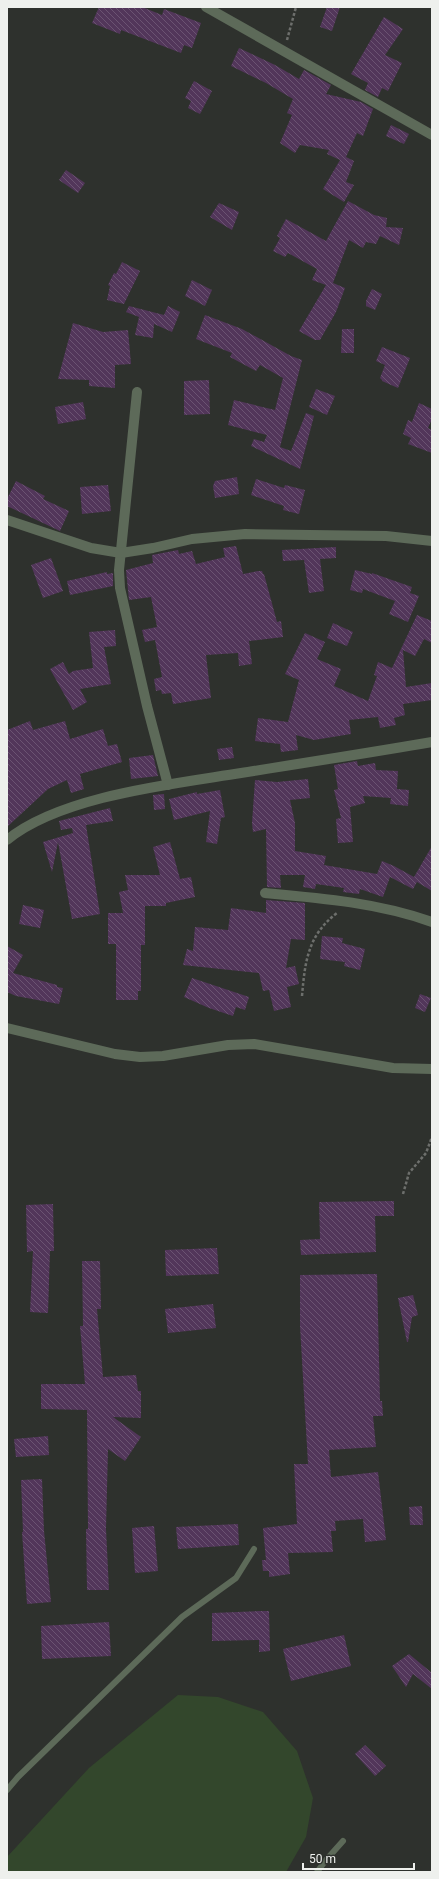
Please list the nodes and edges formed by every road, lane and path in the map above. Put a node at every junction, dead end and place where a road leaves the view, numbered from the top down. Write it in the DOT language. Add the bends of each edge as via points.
graph roads {
  1 [pos="206,7"];
  2 [pos="296,7"];
  3 [pos="284,52"];
  4 [pos="432,135"];
  5 [pos="137,392"];
  6 [pos="7,520"];
  7 [pos="432,541"];
  8 [pos="121,553"];
  9 [pos="432,742"];
  10 [pos="168,785"];
  11 [pos="7,840"];
  12 [pos="265,893"];
  13 [pos="350,903"];
  14 [pos="432,922"];
  15 [pos="302,996"];
  16 [pos="7,1028"];
  17 [pos="432,1069"];
  18 [pos="432,1137"];
  19 [pos="403,1194"];
  20 [pos="254,1549"];
  21 [pos="7,1790"];
  22 [pos="343,1841"];
  23 [pos="317,1872"];
  1 -- 3 [label="street"];
  2 -- 3 [label="path"];
  3 -- 4 [label="street"];
  5 -- 8 [label="street"];
  6 -- 8 [label="street" via="91,548"];
  7 -- 8 [label="street" via="386,536 245,534 192,539"];
  8 -- 10 [label="street" via="120,588"];
  9 -- 10 [label="street"];
  10 -- 11 [label="street" via="61,810 34,822"];
  12 -- 13 [label="street"];
  13 -- 14 [label="street" via="406,912"];
  13 -- 15 [label="path" via="327,921 313,942 304,965"];
  16 -- 17 [label="street" via="115,1054 140,1057 254,1044 393,1068"];
  18 -- 19 [label="path" via="426,1153 409,1173"];
  20 -- 21 [label="lane" via="236,1578 182,1617"];
  22 -- 23 [label="lane"];
}
